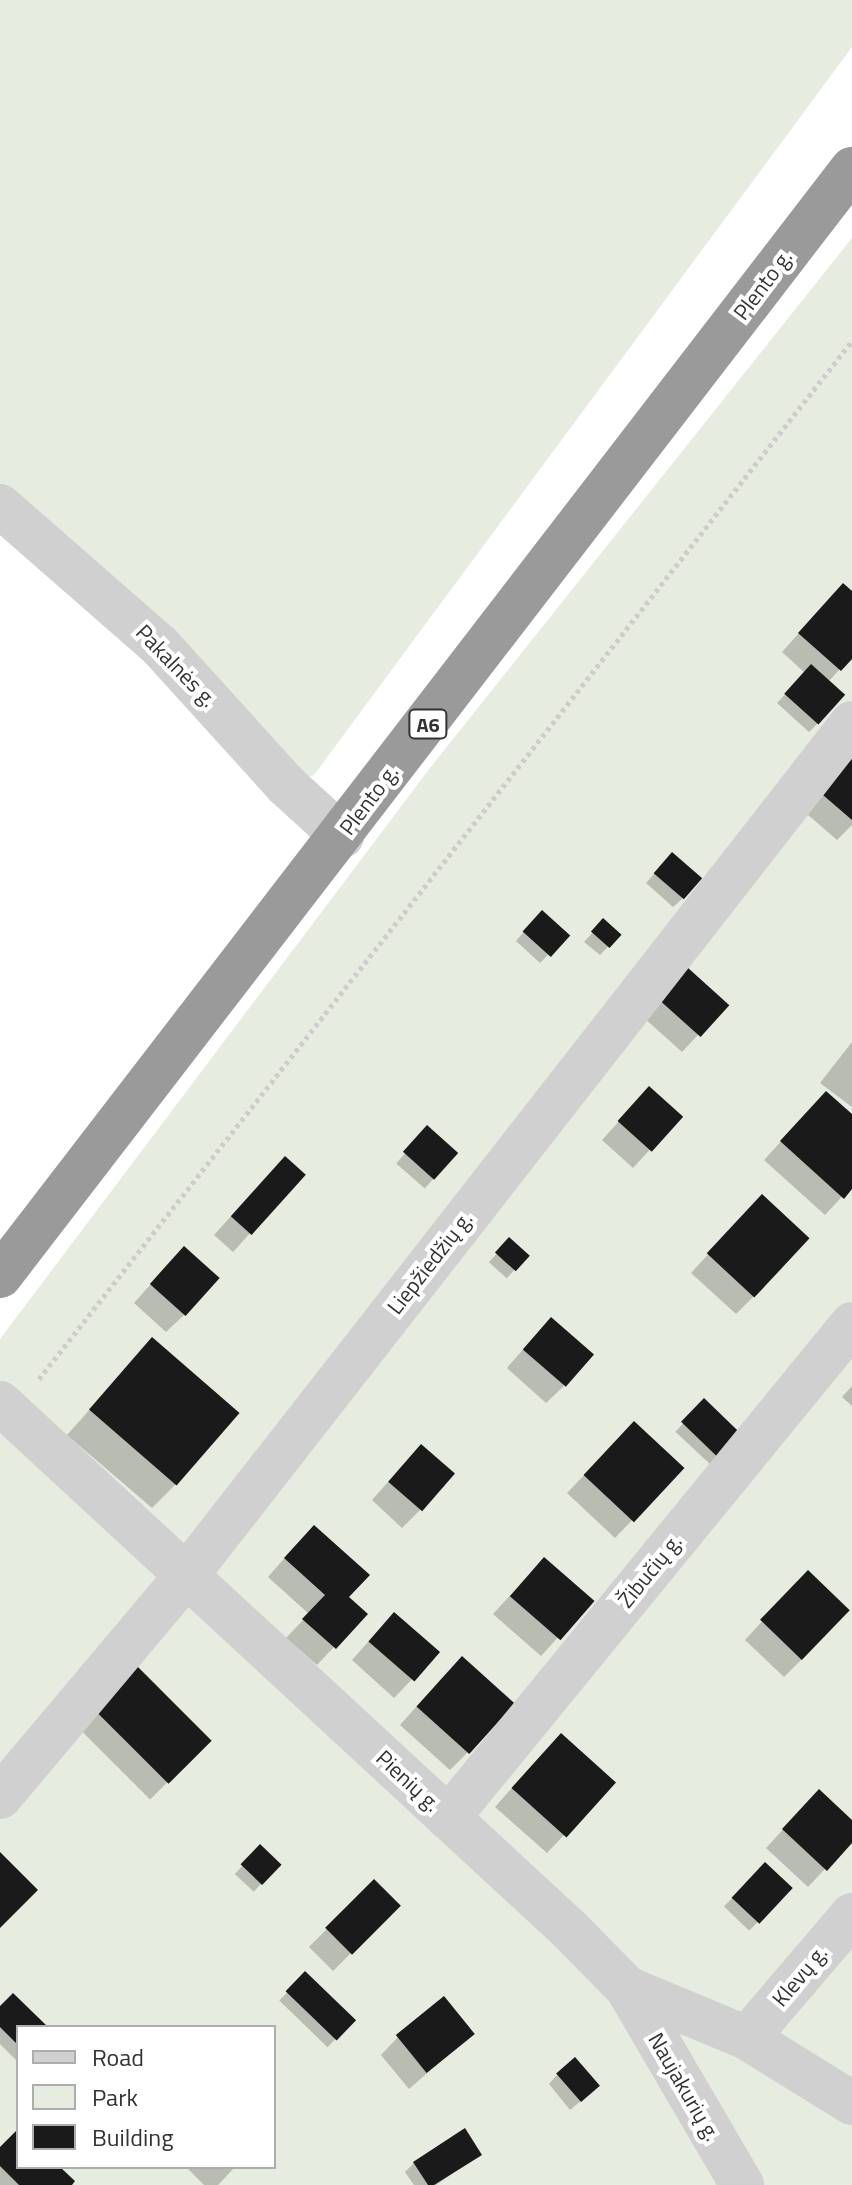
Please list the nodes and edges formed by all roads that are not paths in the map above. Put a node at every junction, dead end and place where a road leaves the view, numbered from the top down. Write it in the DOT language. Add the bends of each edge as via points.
graph roads {
  1 [pos="852,169"];
  2 [pos="0,506"];
  3 [pos="852,723"];
  4 [pos="342,836"];
  5 [pos="0,1276"];
  6 [pos="852,1324"];
  7 [pos="5,1409"];
  8 [pos="186,1576"];
  9 [pos="0,1797"];
  10 [pos="448,1818"];
  11 [pos="852,1915"];
  12 [pos="627,1988"];
  13 [pos="747,2038"];
  14 [pos="852,2103"];
  15 [pos="742,2185"];
  1 -- 4 [label="highway, Plento g. / A6"];
  2 -- 4 [label="street, Pakalnės g." via="160,646 286,785"];
  3 -- 8 [label="street, Liepžiedžių g."];
  4 -- 5 [label="highway, Plento g. / A6"];
  6 -- 10 [label="street, Žibučių g."];
  7 -- 8 [label="street, Pienių g."];
  8 -- 9 [label="street, Liepžiedžių g."];
  8 -- 10 [label="street, Pienių g."];
  10 -- 12 [label="street, Pienių g."];
  11 -- 13 [label="street, Klevų g."];
  12 -- 13 [label="street, Pienių g."];
  12 -- 15 [label="street, Naujakurių g."];
  13 -- 14 [label="street, Pienių g."];
}
